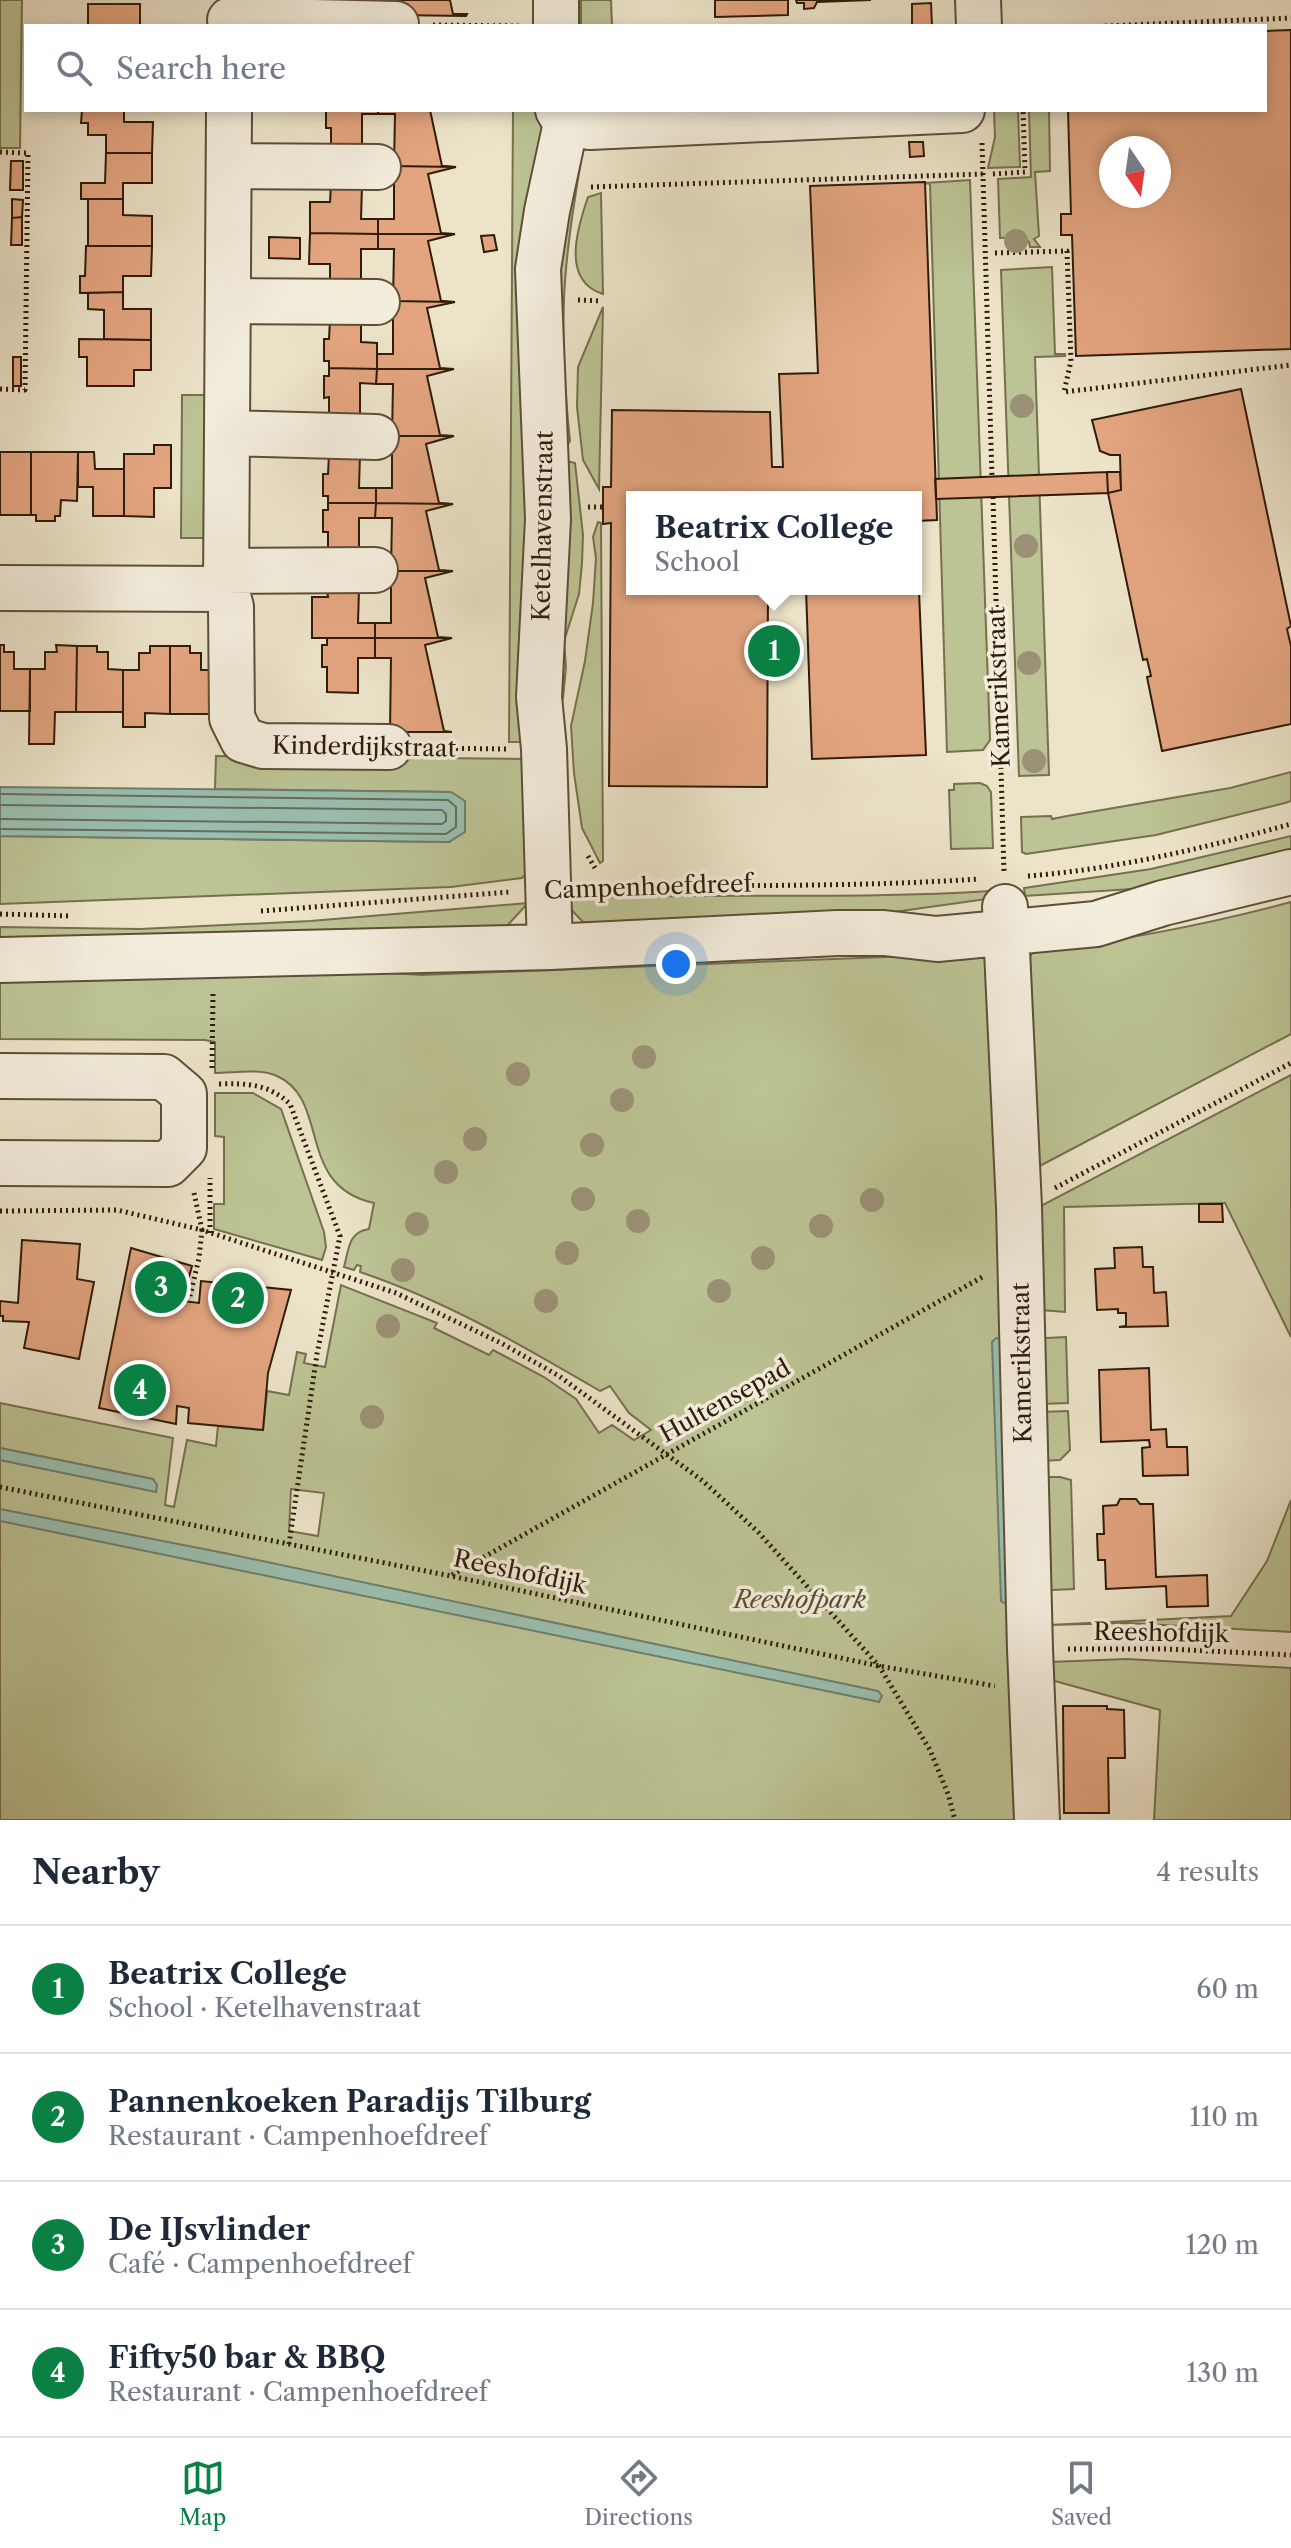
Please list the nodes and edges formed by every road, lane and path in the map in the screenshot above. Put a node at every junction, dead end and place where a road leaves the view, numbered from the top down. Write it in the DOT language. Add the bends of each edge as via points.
graph roads {
  1 [pos="556,0"];
  2 [pos="978,0"];
  3 [pos="230,15"];
  4 [pos="1291,18"];
  5 [pos="396,24"];
  6 [pos="556,24"];
  7 [pos="979,24"];
  8 [pos="1152,24"];
  9 [pos="229,112"];
  10 [pos="1023,112"];
  11 [pos="562,117"];
  12 [pos="972,123"];
  13 [pos="0,152"];
  14 [pos="229,166"];
  15 [pos="378,167"];
  16 [pos="983,174"];
  17 [pos="993,174"];
  18 [pos="582,187"];
  19 [pos="995,253"];
  20 [pos="569,299"];
  21 [pos="228,301"];
  22 [pos="602,301"];
  23 [pos="377,302"];
  24 [pos="1291,365"];
  25 [pos="0,389"];
  26 [pos="227,433"];
  27 [pos="376,437"];
  28 [pos="992,477"];
  29 [pos="993,497"];
  30 [pos="588,507"];
  31 [pos="603,507"];
  32 [pos="375,570"];
  33 [pos="226,580"];
  34 [pos="0,588"];
  35 [pos="389,747"];
  36 [pos="544,749"];
  37 [pos="1291,824"];
  38 [pos="1291,872"];
  39 [pos="548,889"];
  40 [pos="1005,895"];
  41 [pos="251,912"];
  42 [pos="0,914"];
  43 [pos="76,916"];
  44 [pos="550,947"];
  45 [pos="0,960"];
  46 [pos="1291,1063"];
  47 [pos="0,1076"];
  48 [pos="212,1084"];
  49 [pos="0,1163"];
  50 [pos="168,1164"];
  51 [pos="1019,1207"];
  52 [pos="0,1211"];
  53 [pos="202,1230"];
  54 [pos="1020,1264"];
  55 [pos="332,1272"];
  56 [pos="190,1296"];
  57 [pos="667,1454"];
  58 [pos="0,1487"];
  59 [pos="289,1544"];
  60 [pos="451,1576"];
  61 [pos="1291,1655"];
  62 [pos="879,1666"];
  63 [pos="1031,1670"];
  64 [pos="955,1820"];
  65 [pos="1037,1820"];
  1 -- 6 [label="street"];
  2 -- 7 [label="street"];
  3 -- 5 [label="street"];
  4 -- 8 [label="path"];
  9 -- 14 [label="street, Kinderdijkstraat"];
  10 -- 17 [label="path" via="1025,172"];
  11 -- 12 [label="street" via="590,127"];
  11 -- 36 [label="street, Ketelhavenstraat" via="538,269 548,519 539,682"];
  12 -- 16 [label="path"];
  13 -- 25 [label="path" via="28,153 25,390"];
  14 -- 15 [label="street"];
  14 -- 21 [label="street, Kinderdijkstraat"];
  16 -- 18 [label="path"];
  16 -- 28 [label="path"];
  19 -- 24 [label="path" via="1067,251 1071,361 1064,392"];
  20 -- 22 [label="path"];
  21 -- 23 [label="street"];
  21 -- 26 [label="street, Kinderdijkstraat"];
  26 -- 27 [label="street"];
  26 -- 33 [label="street, Kinderdijkstraat"];
  29 -- 40 [label="path, Kamerikstraat"];
  30 -- 31 [label="path"];
  32 -- 33 [label="street"];
  33 -- 34 [label="street"];
  33 -- 35 [label="street, Kinderdijkstraat" via="232,718 243,740 263,746"];
  35 -- 36 [label="path, Kinderdijkstraat"];
  36 -- 39 [label="street, Ketelhavenstraat"];
  37 -- 40 [label="path, Campenhoefdreef"];
  38 -- 40 [label="street" via="1163,903"];
  39 -- 40 [label="path, Campenhoefdreef" via="928,883"];
  39 -- 41 [label="path, Campenhoefdreef"];
  39 -- 44 [label="street, Ketelhavenstraat"];
  40 -- 44 [label="street" via="884,933"];
  40 -- 51 [label="street, Kamerikstraat"];
  42 -- 43 [label="path"];
  44 -- 45 [label="street"];
  46 -- 51 [label="path"];
  47 -- 50 [label="street" via="164,1077 184,1094 184,1148"];
  48 -- 55 [label="path" via="250,1083 277,1091 290,1104 340,1236"];
  49 -- 50 [label="street"];
  50 -- 53 [label="path" via="191,1181"];
  51 -- 54 [label="street, Kamerikstraat"];
  52 -- 53 [label="path" via="117,1210"];
  53 -- 55 [label="path"];
  53 -- 56 [label="path"];
  54 -- 57 [label="path, Hultensepad" via="982,1277"];
  54 -- 63 [label="street, Kamerikstraat"];
  55 -- 57 [label="path" via="396,1293 501,1343 559,1376"];
  55 -- 59 [label="path"];
  57 -- 60 [label="path, Hultensepad"];
  57 -- 62 [label="path" via="759,1533"];
  58 -- 59 [label="path, Reeshofdijk"];
  59 -- 60 [label="path, Reeshofdijk"];
  60 -- 62 [label="path, Reeshofdijk"];
  61 -- 63 [label="path, Reeshofdijk" via="1167,1649"];
  62 -- 63 [label="path, Reeshofdijk"];
  62 -- 64 [label="path" via="930,1750"];
  63 -- 65 [label="street, Kamerikstraat"];
}
